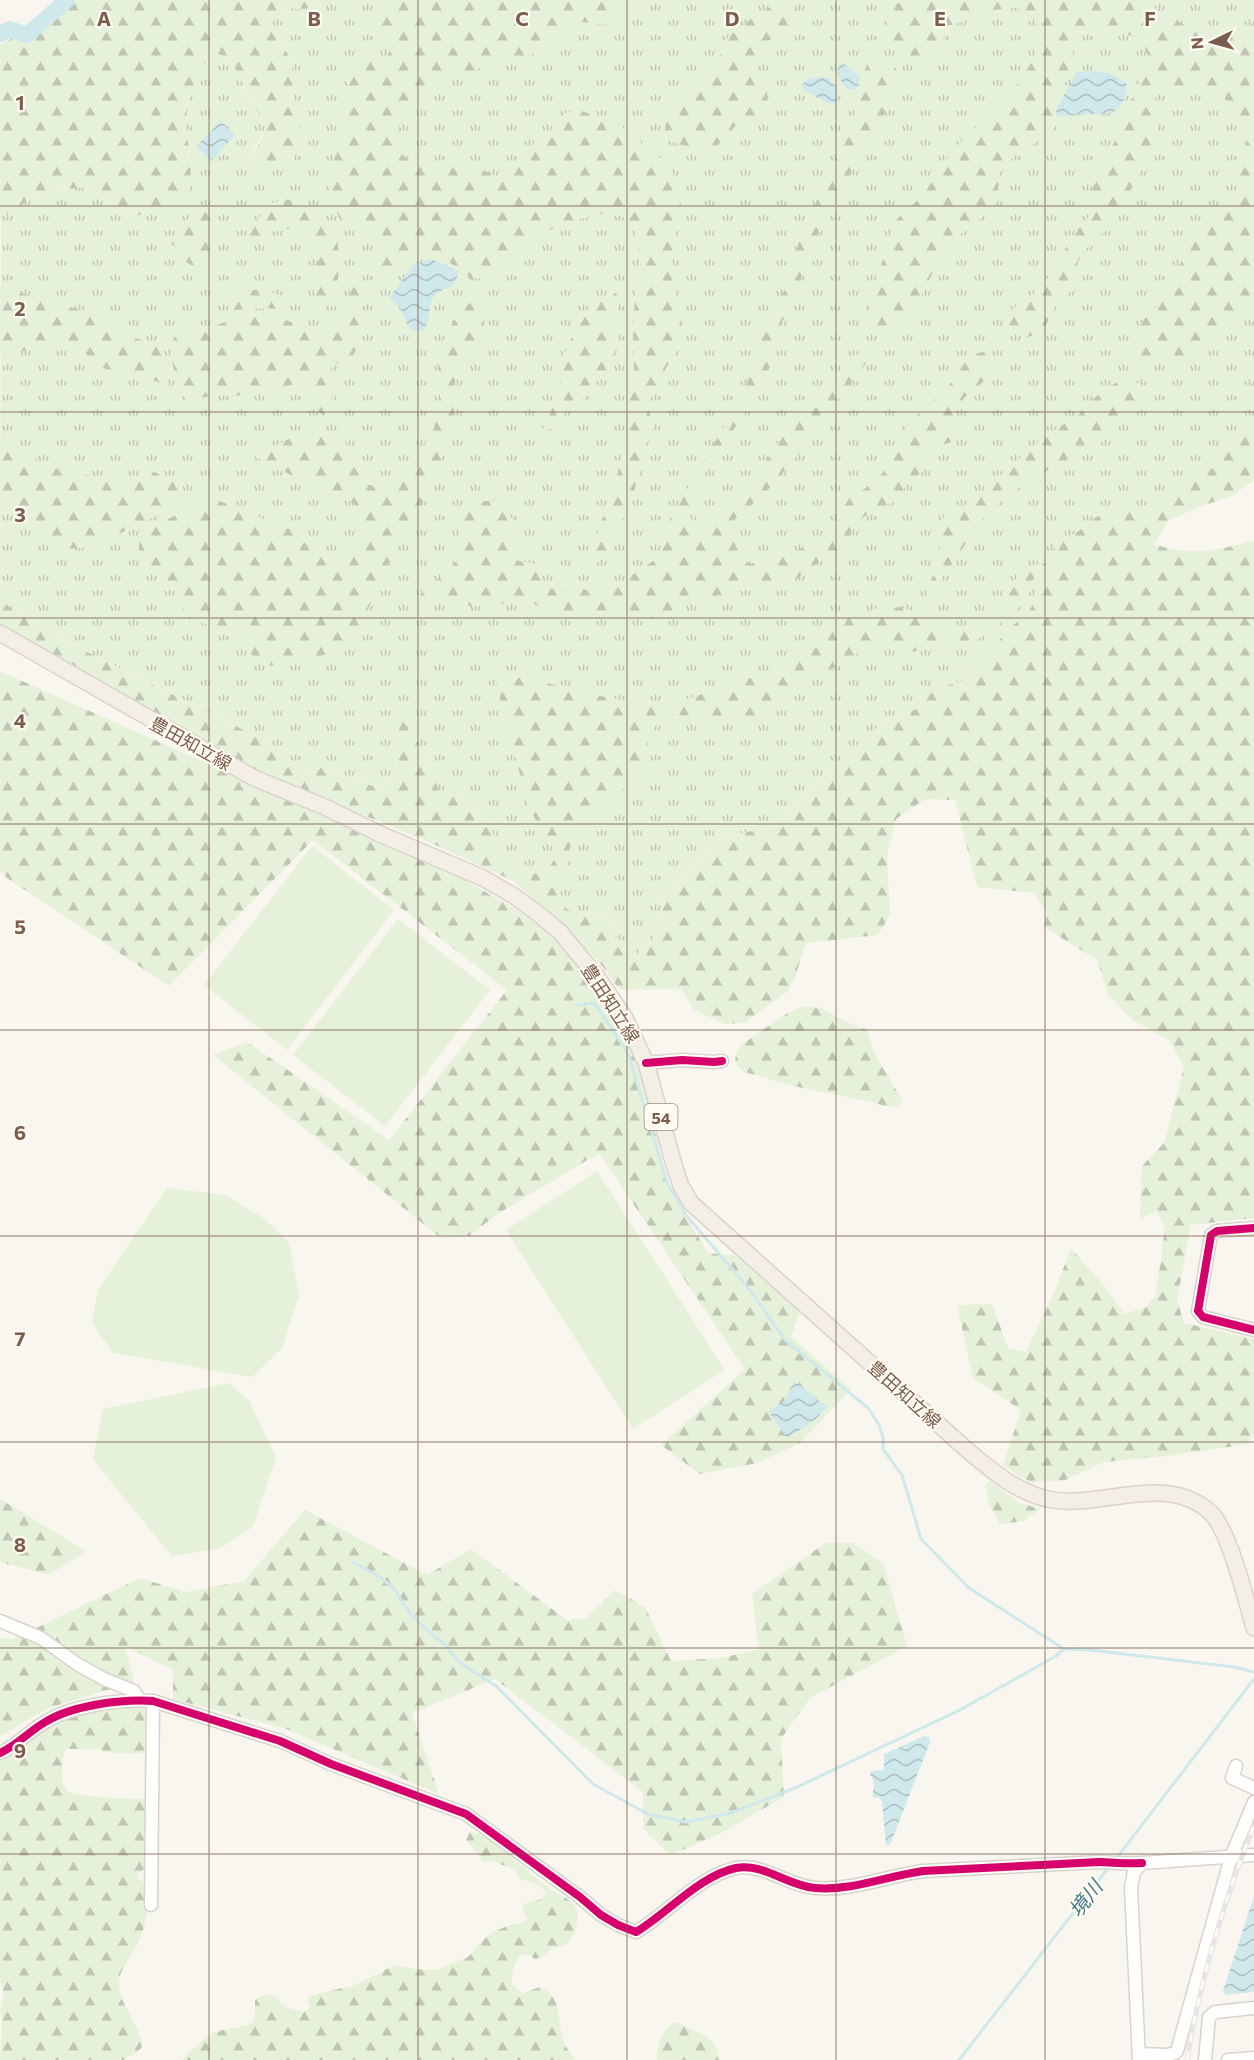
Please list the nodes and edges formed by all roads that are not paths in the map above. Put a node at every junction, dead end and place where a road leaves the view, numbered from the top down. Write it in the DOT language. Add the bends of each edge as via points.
graph roads {
  1 [pos="0,633"];
  2 [pos="722,1061"];
  3 [pos="646,1063"];
  4 [pos="1254,1228"];
  5 [pos="1254,1330"];
  6 [pos="0,1621"];
  7 [pos="1254,1628"];
  8 [pos="139,1700"];
  9 [pos="153,1701"];
  10 [pos="0,1753"];
  11 [pos="1236,1766"];
  12 [pos="1254,1788"];
  13 [pos="1254,1802"];
  14 [pos="1254,1855"];
  15 [pos="1231,1857"];
  16 [pos="1142,1863"];
  17 [pos="151,1905"];
  18 [pos="1254,2008"];
  19 [pos="1139,2057"];
  20 [pos="1254,2058"];
  21 [pos="1204,2060"];
  22 [pos="1228,2060"];
  1 -- 3 [label="main road, 豊田知立線 / 54" via="254,778 483,878 514,896 560,932 598,978 625,1018"];
  2 -- 3 [label="street"];
  3 -- 7 [label="main road, 豊田知立線 / 54" via="681,1186 691,1203 966,1449 1015,1486 1066,1501 1167,1492 1189,1498 1212,1514 1224,1533"];
  4 -- 5 [label="street" via="1211,1235 1197,1311 1203,1317"];
  6 -- 8 [label="street" via="41,1638 83,1668 134,1691"];
  8 -- 9 [label="street"];
  8 -- 10 [label="street" via="70,1709 45,1721"];
  9 -- 16 [label="street" via="280,1741 466,1814 601,1915 636,1932 721,1873 748,1867 799,1886 817,1888 856,1885 923,1871"];
  9 -- 17 [label="street"];
  11 -- 12 [label="street" via="1232,1778"];
  13 -- 15 [label="street"];
  14 -- 15 [label="street"];
  15 -- 16 [label="street"];
  15 -- 19 [label="street" via="1177,2051 1172,2055"];
  16 -- 19 [label="street" via="1134,1872 1131,1887"];
  18 -- 21 [label="street" via="1215,2012 1209,2017"];
  20 -- 22 [label="street"];
}
